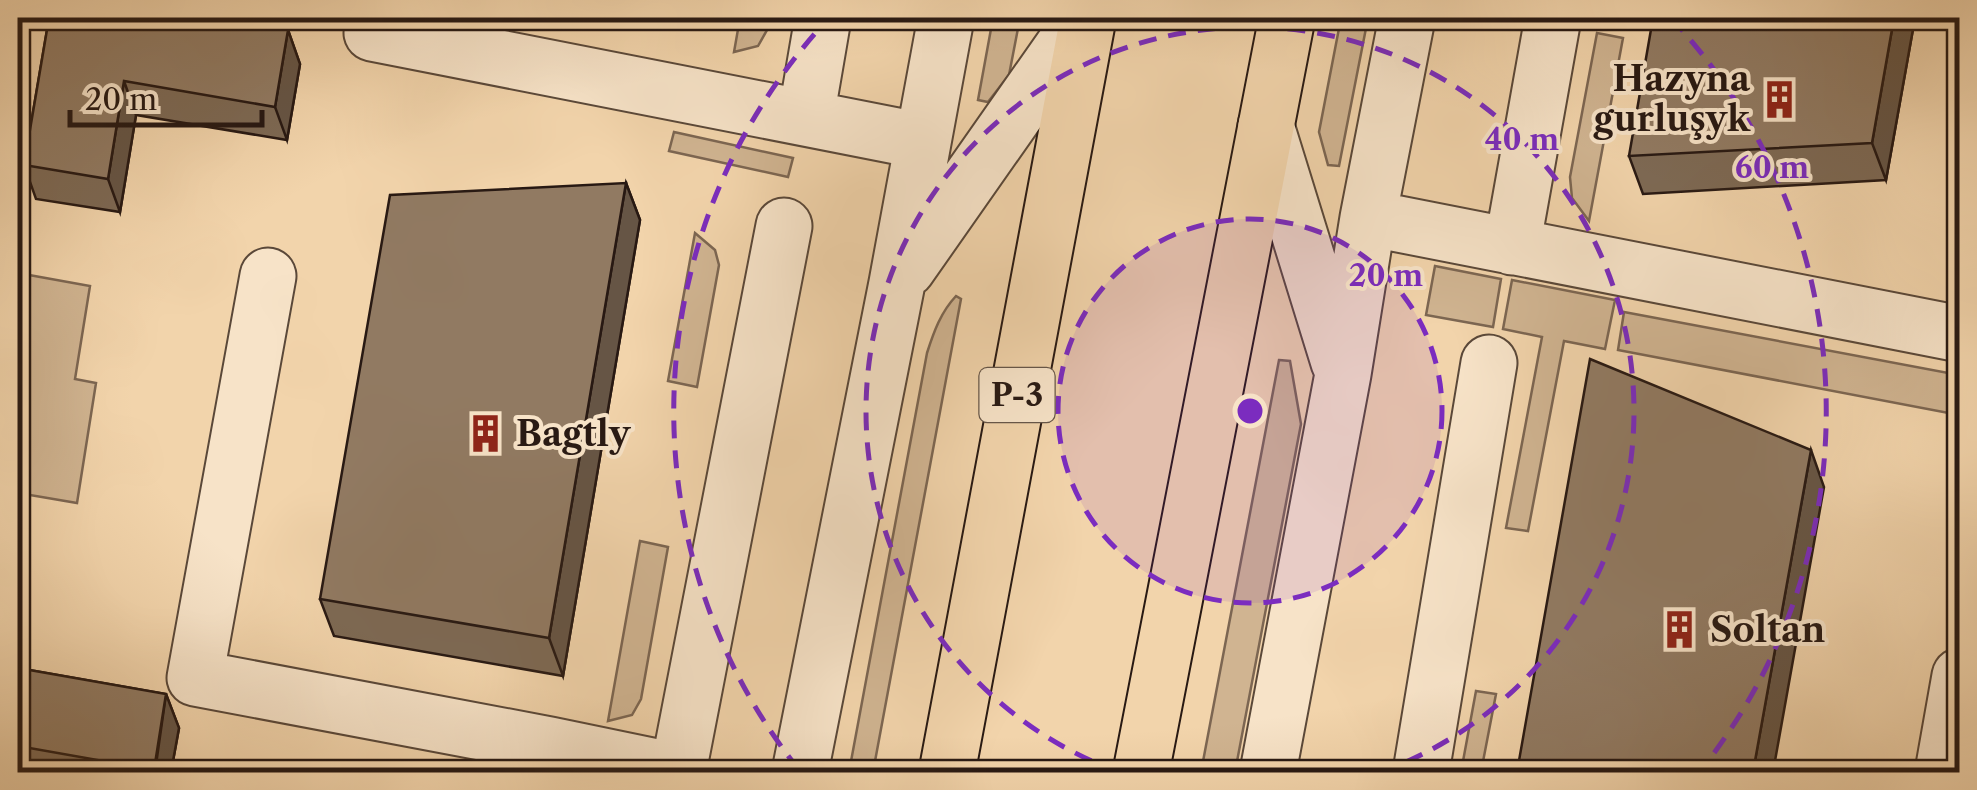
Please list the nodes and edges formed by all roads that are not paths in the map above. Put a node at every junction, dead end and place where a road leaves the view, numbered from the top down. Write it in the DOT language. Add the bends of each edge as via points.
graph roads {
  1 [pos="375,18"];
  2 [pos="824,18"];
  3 [pos="946,18"];
  4 [pos="1085,18"];
  5 [pos="1287,18"];
  6 [pos="1407,18"];
  7 [pos="1553,18"];
  8 [pos="806,118"];
  9 [pos="1266,126"];
  10 [pos="922,141"];
  11 [pos="1368,218"];
  12 [pos="784,226"];
  13 [pos="1512,248"];
  14 [pos="268,276"];
  15 [pos="897,283"];
  16 [pos="1960,334"];
  17 [pos="1489,362"];
  18 [pos="1343,374"];
  19 [pos="1960,676"];
  20 [pos="679,772"];
  21 [pos="800,772"];
  22 [pos="947,772"];
  23 [pos="1142,772"];
  24 [pos="1268,772"];
  25 [pos="1421,772"];
  26 [pos="1943,772"];
  1 -- 8 [label="street" via="372,33"];
  2 -- 8 [label="street"];
  3 -- 10 [label="street"];
  4 -- 15 [label="street"];
  4 -- 22 [label="highway, P-3"];
  5 -- 9 [label="highway"];
  6 -- 11 [label="street"];
  7 -- 13 [label="street"];
  8 -- 10 [label="street"];
  9 -- 18 [label="street"];
  9 -- 23 [label="highway"];
  10 -- 15 [label="street"];
  11 -- 13 [label="street"];
  11 -- 18 [label="street"];
  12 -- 20 [label="street"];
  13 -- 16 [label="street"];
  14 -- 20 [label="street" via="195,678"];
  15 -- 21 [label="street"];
  17 -- 25 [label="street"];
  18 -- 24 [label="street"];
  19 -- 26 [label="street"];
}
